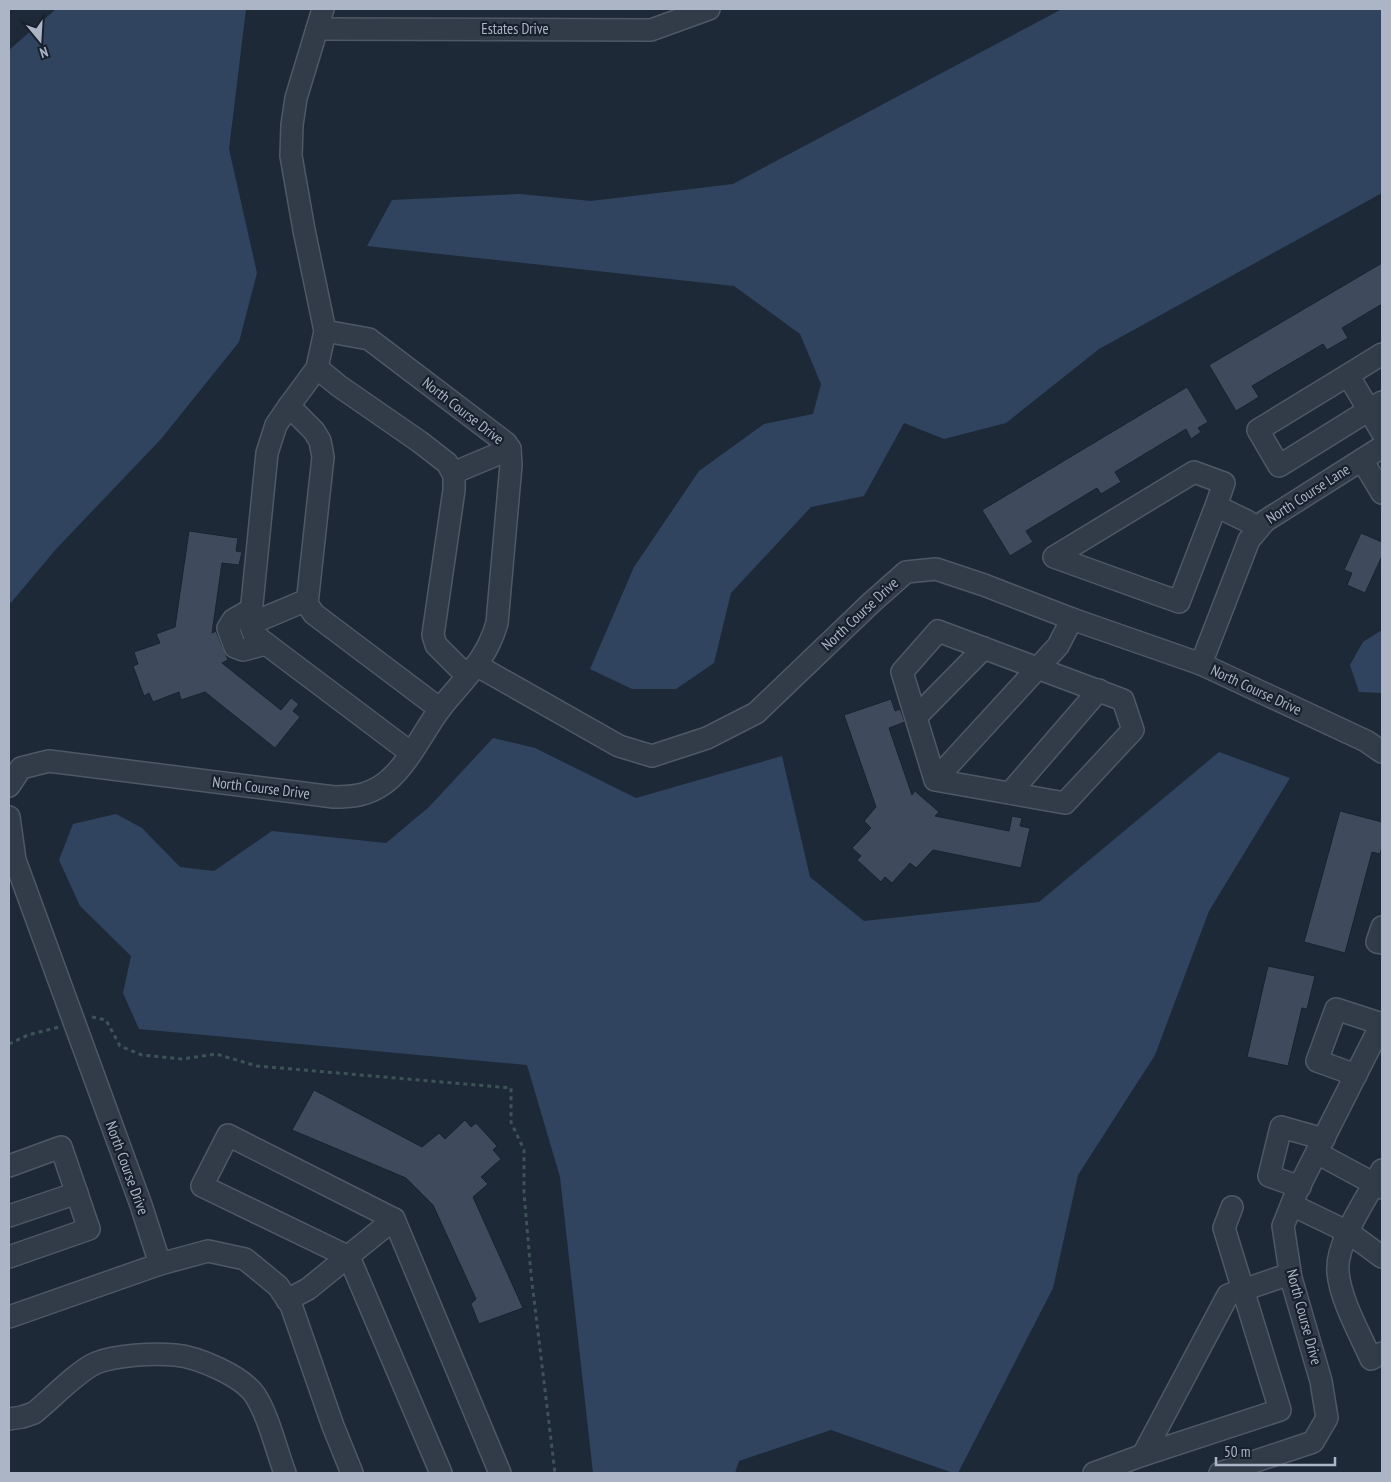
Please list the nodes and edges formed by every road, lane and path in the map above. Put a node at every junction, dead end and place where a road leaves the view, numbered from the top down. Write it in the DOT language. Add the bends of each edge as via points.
graph roads {
  1 [pos="323,9"];
  2 [pos="709,9"];
  3 [pos="317,29"];
  4 [pos="325,331"];
  5 [pos="1382,354"];
  6 [pos="318,368"];
  7 [pos="1348,375"];
  8 [pos="289,406"];
  9 [pos="1375,406"];
  10 [pos="1382,432"];
  11 [pos="1382,447"];
  12 [pos="510,449"];
  13 [pos="1362,460"];
  14 [pos="453,473"];
  15 [pos="1382,493"];
  16 [pos="1216,506"];
  17 [pos="1258,528"];
  18 [pos="307,600"];
  19 [pos="251,617"];
  20 [pos="1072,619"];
  21 [pos="984,648"];
  22 [pos="1201,664"];
  23 [pos="1038,668"];
  24 [pos="472,670"];
  25 [pos="1098,690"];
  26 [pos="440,709"];
  27 [pos="916,717"];
  28 [pos="1382,752"];
  29 [pos="411,753"];
  30 [pos="935,780"];
  31 [pos="9,786"];
  32 [pos="1010,793"];
  33 [pos="9,817"];
  34 [pos="1382,927"];
  35 [pos="1382,943"];
  36 [pos="84,1019"];
  37 [pos="1382,1024"];
  38 [pos="64,1025"];
  39 [pos="9,1044"];
  40 [pos="1356,1075"];
  41 [pos="1320,1146"];
  42 [pos="9,1166"];
  43 [pos="1380,1181"];
  44 [pos="76,1193"];
  45 [pos="1296,1196"];
  46 [pos="1232,1207"];
  47 [pos="9,1216"];
  48 [pos="394,1219"];
  49 [pos="1348,1232"];
  50 [pos="9,1257"];
  51 [pos="348,1257"];
  52 [pos="1382,1257"];
  53 [pos="160,1264"];
  54 [pos="1290,1274"];
  55 [pos="1243,1290"];
  56 [pos="287,1300"];
  57 [pos="9,1316"];
  58 [pos="1382,1354"];
  59 [pos="9,1419"];
  60 [pos="1143,1455"];
  61 [pos="285,1473"];
  62 [pos="352,1473"];
  63 [pos="441,1473"];
  64 [pos="500,1473"];
  65 [pos="555,1473"];
  66 [pos="1094,1473"];
  67 [pos="1220,1473"];
  1 -- 3 [label="street"];
  2 -- 3 [label="street, Estates Drive" via="652,30"];
  3 -- 4 [label="street" via="296,98 291,156"];
  4 -- 6 [label="street"];
  4 -- 12 [label="street, North Course Drive" via="369,339"];
  5 -- 7 [label="street"];
  6 -- 8 [label="street"];
  6 -- 14 [label="street" via="420,442 447,463"];
  7 -- 9 [label="street"];
  7 -- 9 [label="street" via="1258,430 1279,466"];
  8 -- 18 [label="street" via="314,431 323,457"];
  8 -- 19 [label="street" via="276,425 267,453"];
  9 -- 10 [label="street"];
  11 -- 13 [label="street, North Course Lane"];
  12 -- 14 [label="street"];
  12 -- 24 [label="street, North Course Drive" via="497,623 489,645"];
  13 -- 15 [label="street"];
  13 -- 17 [label="street, North Course Lane" via="1264,521"];
  14 -- 24 [label="street, North Course Drive" via="454,490 434,635 436,645"];
  16 -- 16 [label="street" via="1224,483 1194,472 1054,557 1179,602"];
  16 -- 17 [label="street"];
  17 -- 22 [label="street, North Course Lane" via="1248,540"];
  18 -- 19 [label="street"];
  18 -- 26 [label="street" via="314,614"];
  19 -- 29 [label="street" via="233,620 228,628 235,647 243,650 266,644"];
  20 -- 22 [label="street, North Course Drive"];
  20 -- 23 [label="street" via="1058,646"];
  20 -- 24 [label="street, North Course Drive" via="936,569 906,572 756,713 707,738 652,756 619,746"];
  21 -- 23 [label="street"];
  21 -- 27 [label="street"];
  21 -- 27 [label="street" via="938,631 902,672"];
  22 -- 28 [label="street, North Course Drive" via="1366,741"];
  23 -- 25 [label="street"];
  23 -- 30 [label="street"];
  24 -- 26 [label="street, North Course Drive"];
  25 -- 32 [label="street"];
  25 -- 32 [label="street" via="1123,700 1133,730 1065,803"];
  26 -- 29 [label="street, North Course Drive"];
  27 -- 30 [label="street"];
  29 -- 31 [label="street, North Course Drive" via="394,775 379,787 356,797 324,796 49,761 21,768"];
  30 -- 32 [label="street"];
  33 -- 53 [label="street, North Course Drive" via="15,860"];
  34 -- 35 [label="street" via="1378,942"];
  36 -- 65 [label="path" via="92,1016 106,1020 120,1046 142,1055 182,1059 216,1054 257,1066 511,1088 511,1122 524,1150 531,1274"];
  37 -- 40 [label="street, North Course Drive"];
  37 -- 40 [label="street" via="1336,1008 1317,1061"];
  38 -- 39 [label="path"];
  40 -- 41 [label="street, North Course Drive"];
  41 -- 43 [label="street"];
  41 -- 45 [label="street, North Course Drive"];
  41 -- 45 [label="street" via="1281,1127 1269,1176"];
  42 -- 44 [label="street" via="61,1146"];
  43 -- 49 [label="street"];
  44 -- 47 [label="street"];
  44 -- 50 [label="street" via="89,1229"];
  45 -- 49 [label="street"];
  45 -- 54 [label="street, North Course Drive" via="1283,1226"];
  46 -- 55 [label="street" via="1224,1228"];
  48 -- 51 [label="street"];
  48 -- 51 [label="street" via="228,1135 202,1186"];
  48 -- 64 [label="street"];
  49 -- 52 [label="street"];
  49 -- 58 [label="street" via="1337,1271 1341,1288 1371,1359"];
  51 -- 56 [label="street" via="308,1289"];
  51 -- 63 [label="street"];
  53 -- 56 [label="street" via="208,1251 245,1259 278,1286"];
  53 -- 57 [label="street"];
  54 -- 55 [label="street"];
  54 -- 67 [label="street, North Course Drive" via="1322,1381 1327,1418 1313,1442"];
  55 -- 60 [label="street" via="1228,1295"];
  55 -- 60 [label="street" via="1280,1410"];
  56 -- 62 [label="street"];
  59 -- 61 [label="street" via="34,1413 94,1364 118,1356 176,1355 209,1364 241,1381 254,1395"];
  60 -- 66 [label="street"];
}
